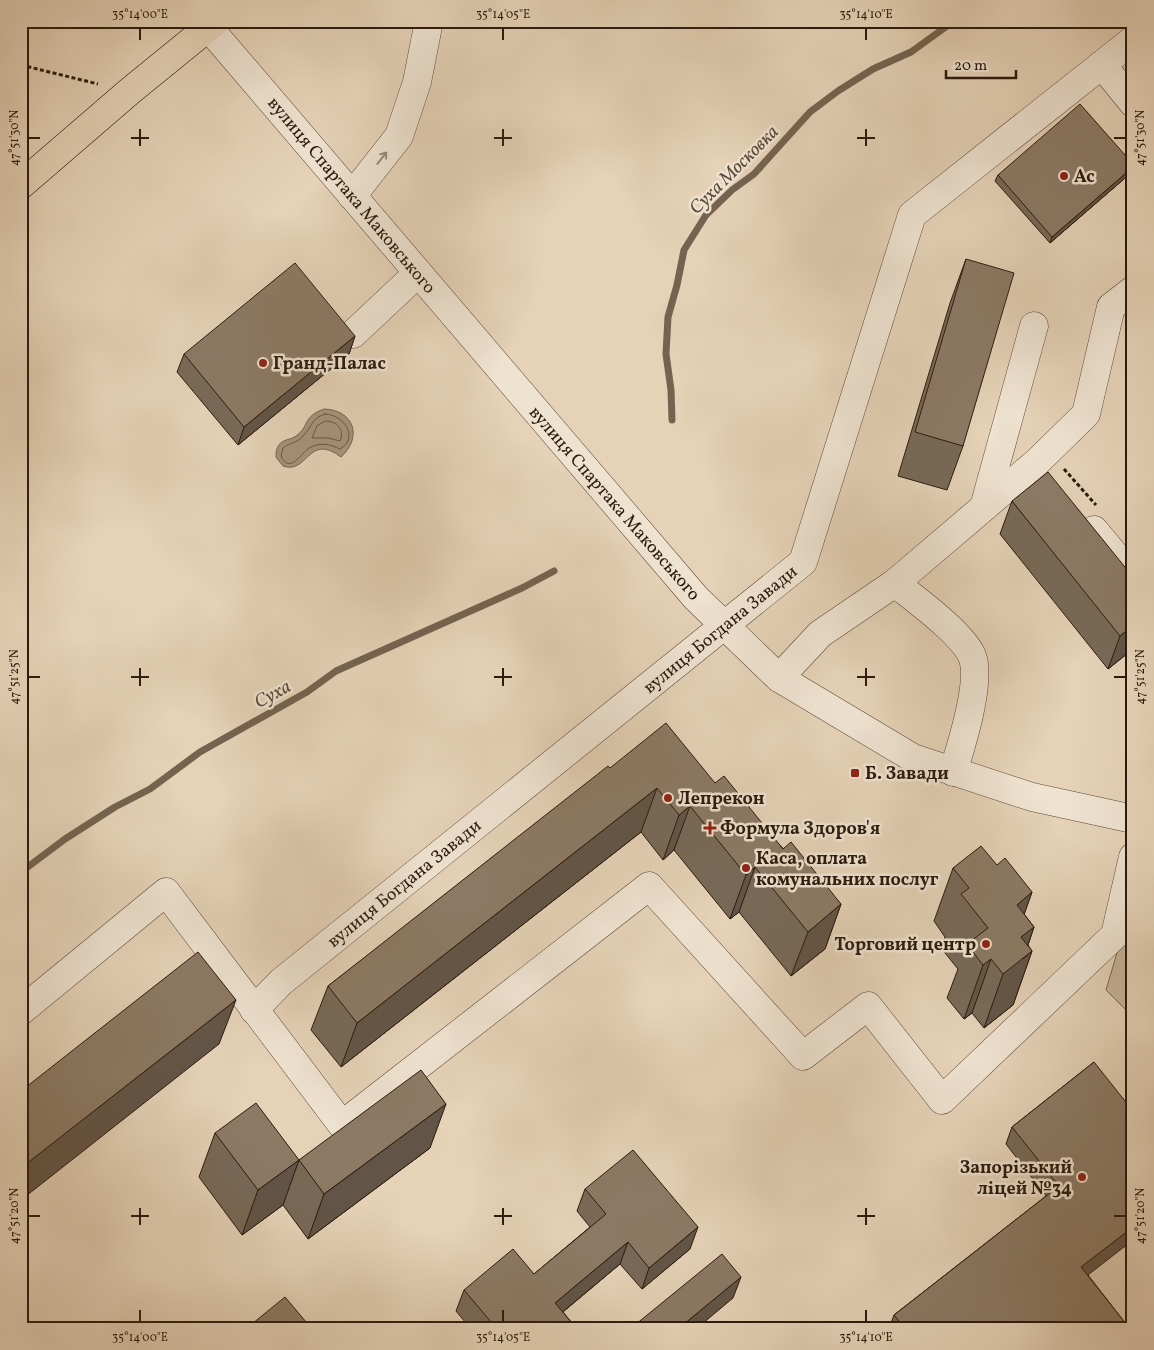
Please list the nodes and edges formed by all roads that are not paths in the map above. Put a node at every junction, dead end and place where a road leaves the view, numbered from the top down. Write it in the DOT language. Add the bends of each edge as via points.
graph roads {
  1 [pos="429,21"];
  2 [pos="212,24"];
  3 [pos="1133,40"];
  4 [pos="1102,65"];
  5 [pos="1133,103"];
  6 [pos="21,185"];
  7 [pos="352,196"];
  8 [pos="418,273"];
  9 [pos="1133,290"];
  10 [pos="1034,326"];
  11 [pos="353,334"];
  12 [pos="1037,462"];
  13 [pos="1056,484"];
  14 [pos="984,507"];
  15 [pos="1081,514"];
  16 [pos="1130,567"];
  17 [pos="895,583"];
  18 [pos="723,626"];
  19 [pos="779,678"];
  20 [pos="953,772"];
  21 [pos="1133,819"];
  22 [pos="1133,858"];
  23 [pos="254,1010"];
  24 [pos="21,1011"];
  7 -- 1 [label="street, one-way" via="400,136 417,82"];
  2 -- 6 [label="main road"];
  2 -- 7 [label="street, вулиця Спартака Маковського"];
  3 -- 4 [label="street, вулиця Богдана Завади"];
  4 -- 5 [label="street"];
  4 -- 18 [label="street, вулиця Богдана Завади" via="912,215 803,562"];
  7 -- 8 [label="street, вулиця Спартака Маковського"];
  8 -- 11 [label="street"];
  8 -- 18 [label="street, вулиця Спартака Маковського"];
  9 -- 12 [label="street" via="1111,307 1086,414"];
  10 -- 14 [label="street"];
  12 -- 13 [label="street"];
  12 -- 14 [label="street"];
  14 -- 17 [label="street"];
  15 -- 16 [label="street"];
  17 -- 19 [label="street" via="820,634"];
  17 -- 20 [label="street" via="961,638 973,657 975,682"];
  18 -- 19 [label="street, вулиця Спартака Маковського"];
  18 -- 23 [label="street, вулиця Богдана Завади" via="281,982"];
  19 -- 20 [label="street, вулиця Спартака Маковського" via="913,758"];
  20 -- 21 [label="street, вулиця Спартака Маковського" via="1032,797"];
  22 -- 23 [label="street" via="1115,936 942,1100 868,1006 803,1056 649,886 342,1125"];
  23 -- 24 [label="street" via="166,892"];
}
